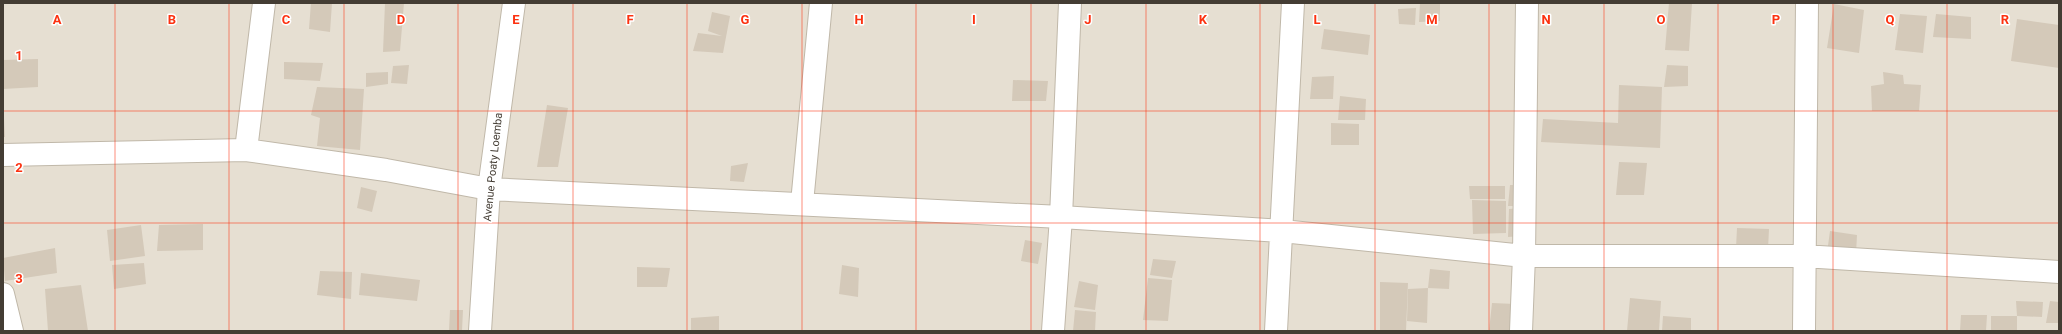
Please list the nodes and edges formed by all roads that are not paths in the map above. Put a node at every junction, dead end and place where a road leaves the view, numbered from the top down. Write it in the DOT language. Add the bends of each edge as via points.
graph roads {
  1 [pos="264,3"];
  2 [pos="514,3"];
  3 [pos="821,3"];
  4 [pos="1070,3"];
  5 [pos="1292,3"];
  6 [pos="1527,3"];
  7 [pos="1807,3"];
  8 [pos="246,150"];
  9 [pos="3,155"];
  10 [pos="489,189"];
  11 [pos="802,204"];
  12 [pos="1061,217"];
  13 [pos="1282,231"];
  14 [pos="1524,256"];
  15 [pos="1803,256"];
  16 [pos="2059,272"];
  17 [pos="3,294"];
  18 [pos="12,331"];
  19 [pos="480,331"];
  20 [pos="1053,331"];
  21 [pos="1276,331"];
  22 [pos="1521,331"];
  23 [pos="1804,331"];
  1 -- 8 [label="street"];
  2 -- 10 [label="street, Avenue Poaty Loemba"];
  3 -- 11 [label="street"];
  4 -- 12 [label="street"];
  5 -- 13 [label="street"];
  6 -- 14 [label="street"];
  7 -- 15 [label="street"];
  8 -- 9 [label="street"];
  8 -- 10 [label="street" via="386,170"];
  10 -- 11 [label="street"];
  10 -- 19 [label="street, Avenue Poaty Loemba"];
  11 -- 12 [label="street"];
  12 -- 13 [label="street"];
  12 -- 20 [label="street"];
  13 -- 14 [label="street"];
  13 -- 21 [label="street"];
  14 -- 15 [label="street"];
  14 -- 22 [label="street"];
  15 -- 16 [label="street"];
  15 -- 23 [label="street"];
  17 -- 18 [label="street"];
}
